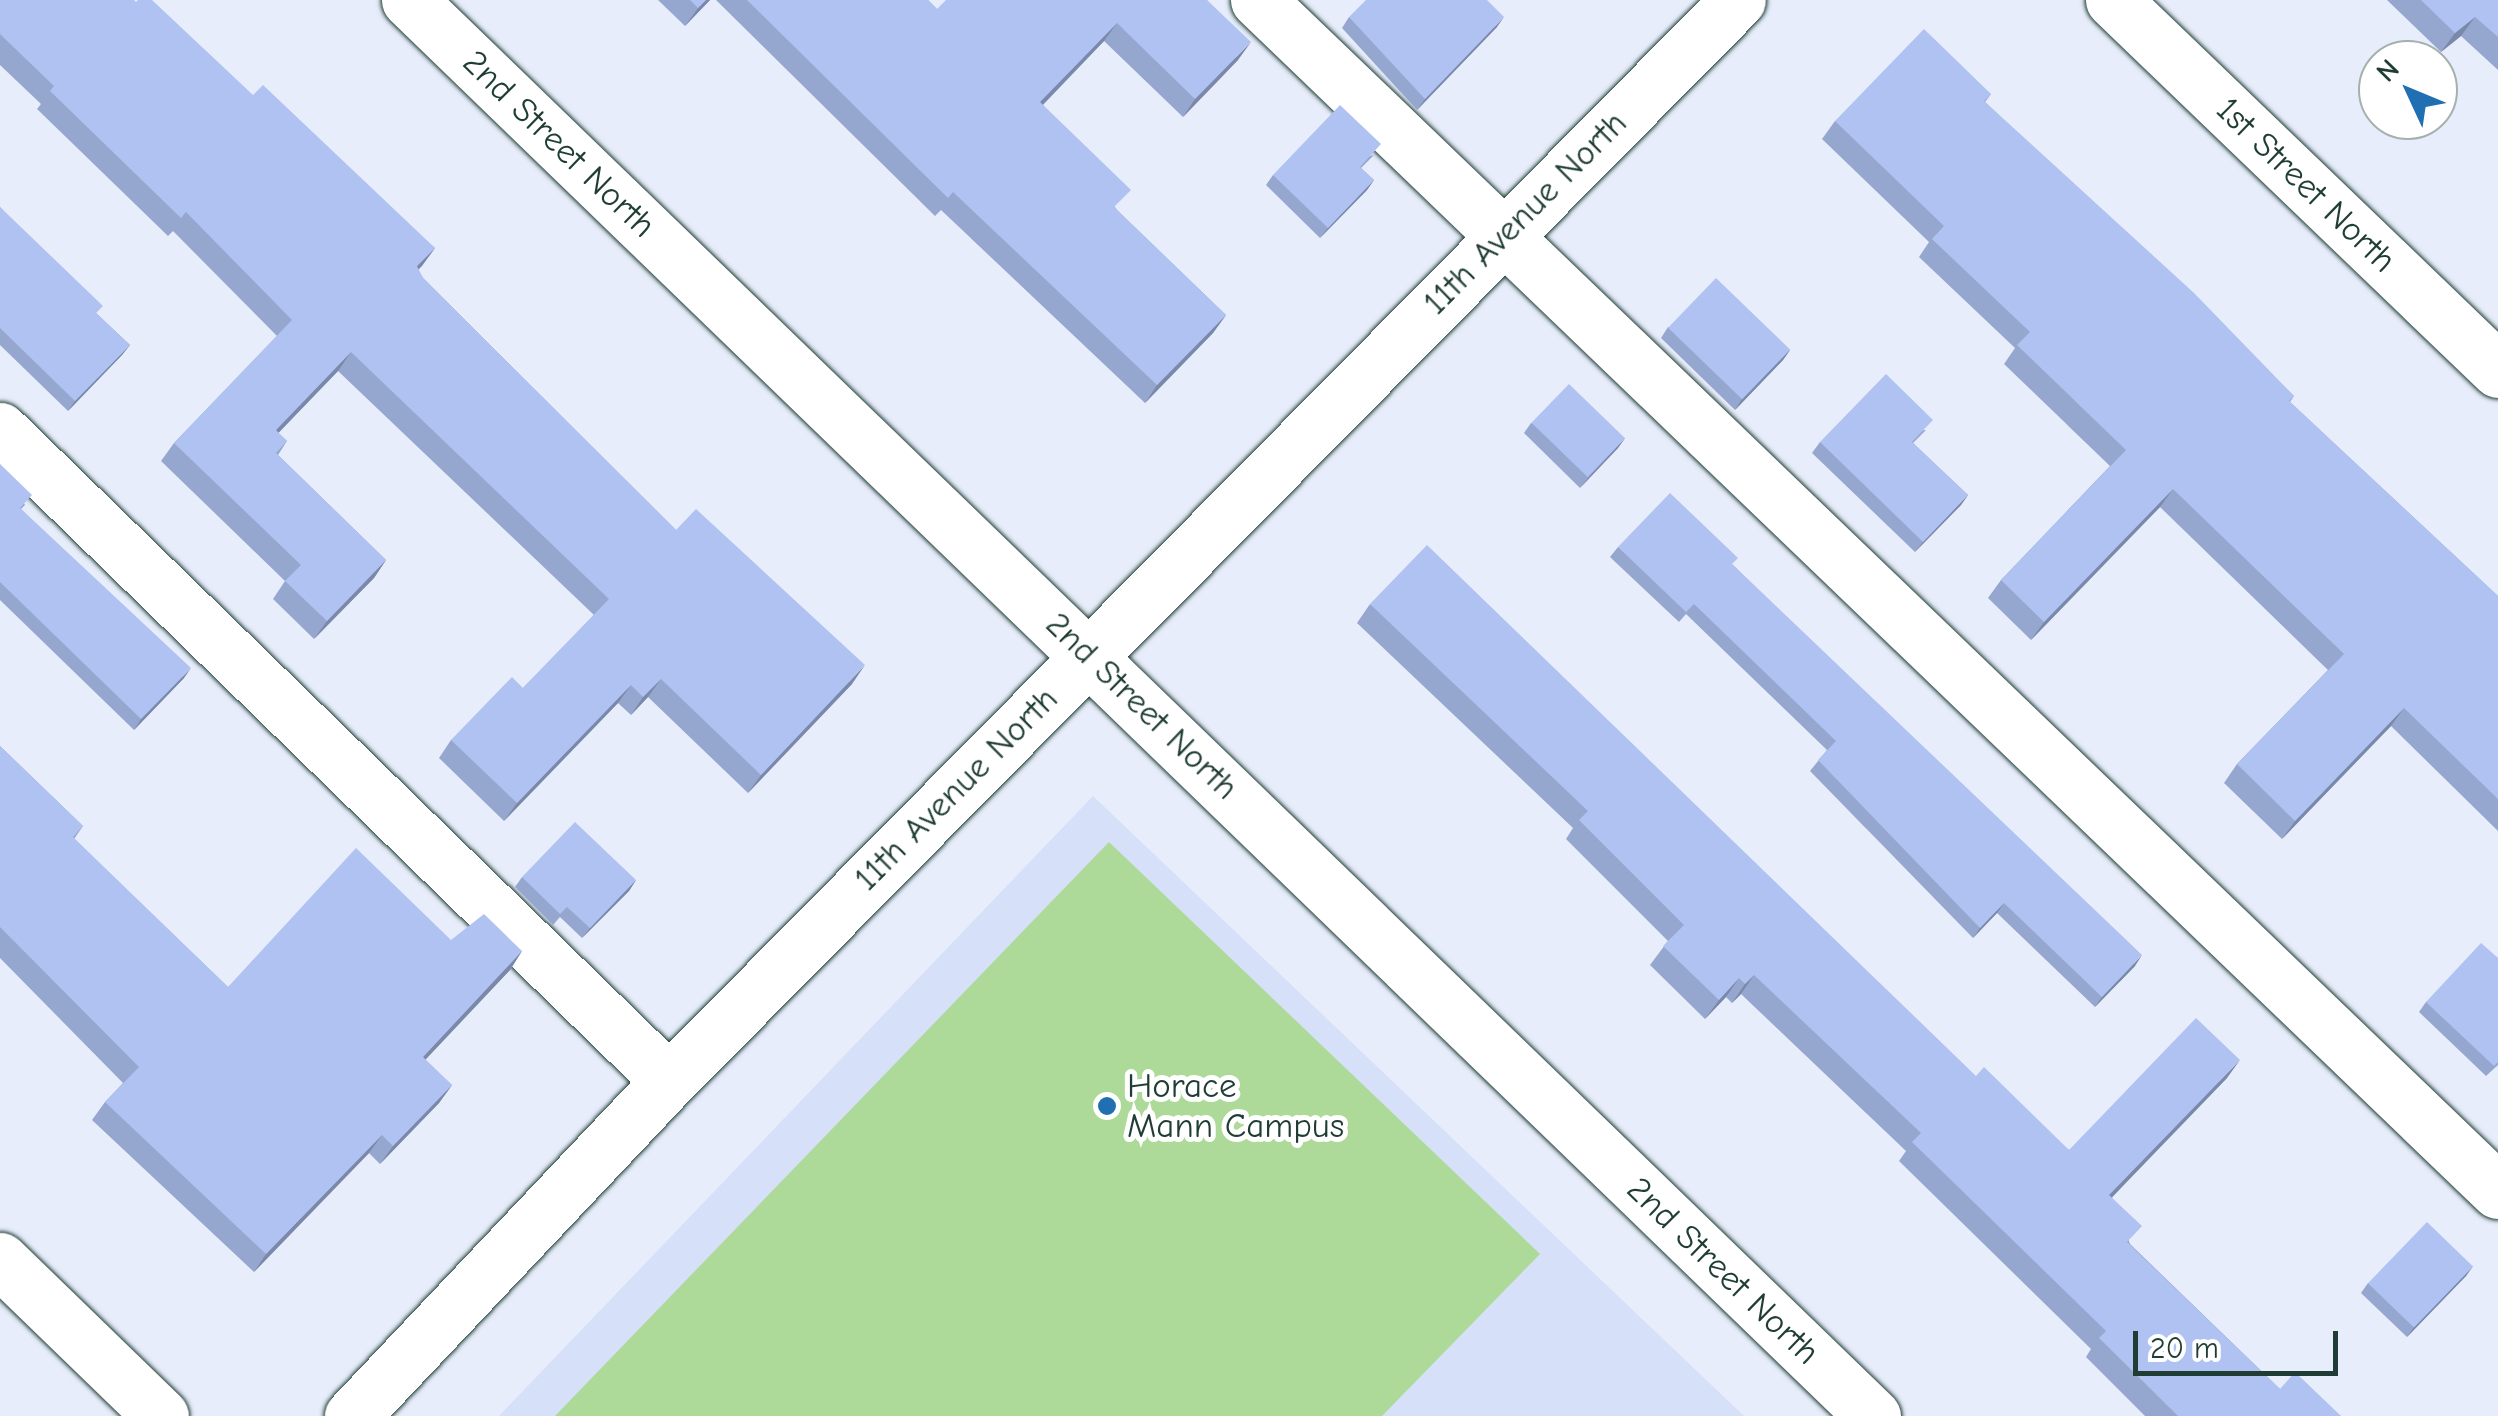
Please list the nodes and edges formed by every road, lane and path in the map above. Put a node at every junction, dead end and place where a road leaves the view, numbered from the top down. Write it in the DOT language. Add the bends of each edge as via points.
graph roads {
  1 [pos="408,0"];
  2 [pos="1258,0"];
  3 [pos="1738,0"];
  4 [pos="2113,0"];
  5 [pos="1503,234"];
  6 [pos="2498,370"];
  7 [pos="0,430"];
  8 [pos="1090,655"];
  9 [pos="670,1081"];
  10 [pos="2498,1191"];
  11 [pos="0,1260"];
  12 [pos="161,1416"];
  13 [pos="352,1416"];
  14 [pos="1872,1416"];
  1 -- 8 [label="street, 2nd Street North"];
  2 -- 5 [label="street"];
  3 -- 5 [label="street, 11th Avenue North"];
  4 -- 6 [label="street, 1st Street North"];
  5 -- 8 [label="street, 11th Avenue North"];
  5 -- 10 [label="street"];
  7 -- 9 [label="street"];
  8 -- 9 [label="street, 11th Avenue North"];
  8 -- 14 [label="street, 2nd Street North"];
  9 -- 13 [label="street, 11th Avenue North"];
  11 -- 12 [label="street"];
}
